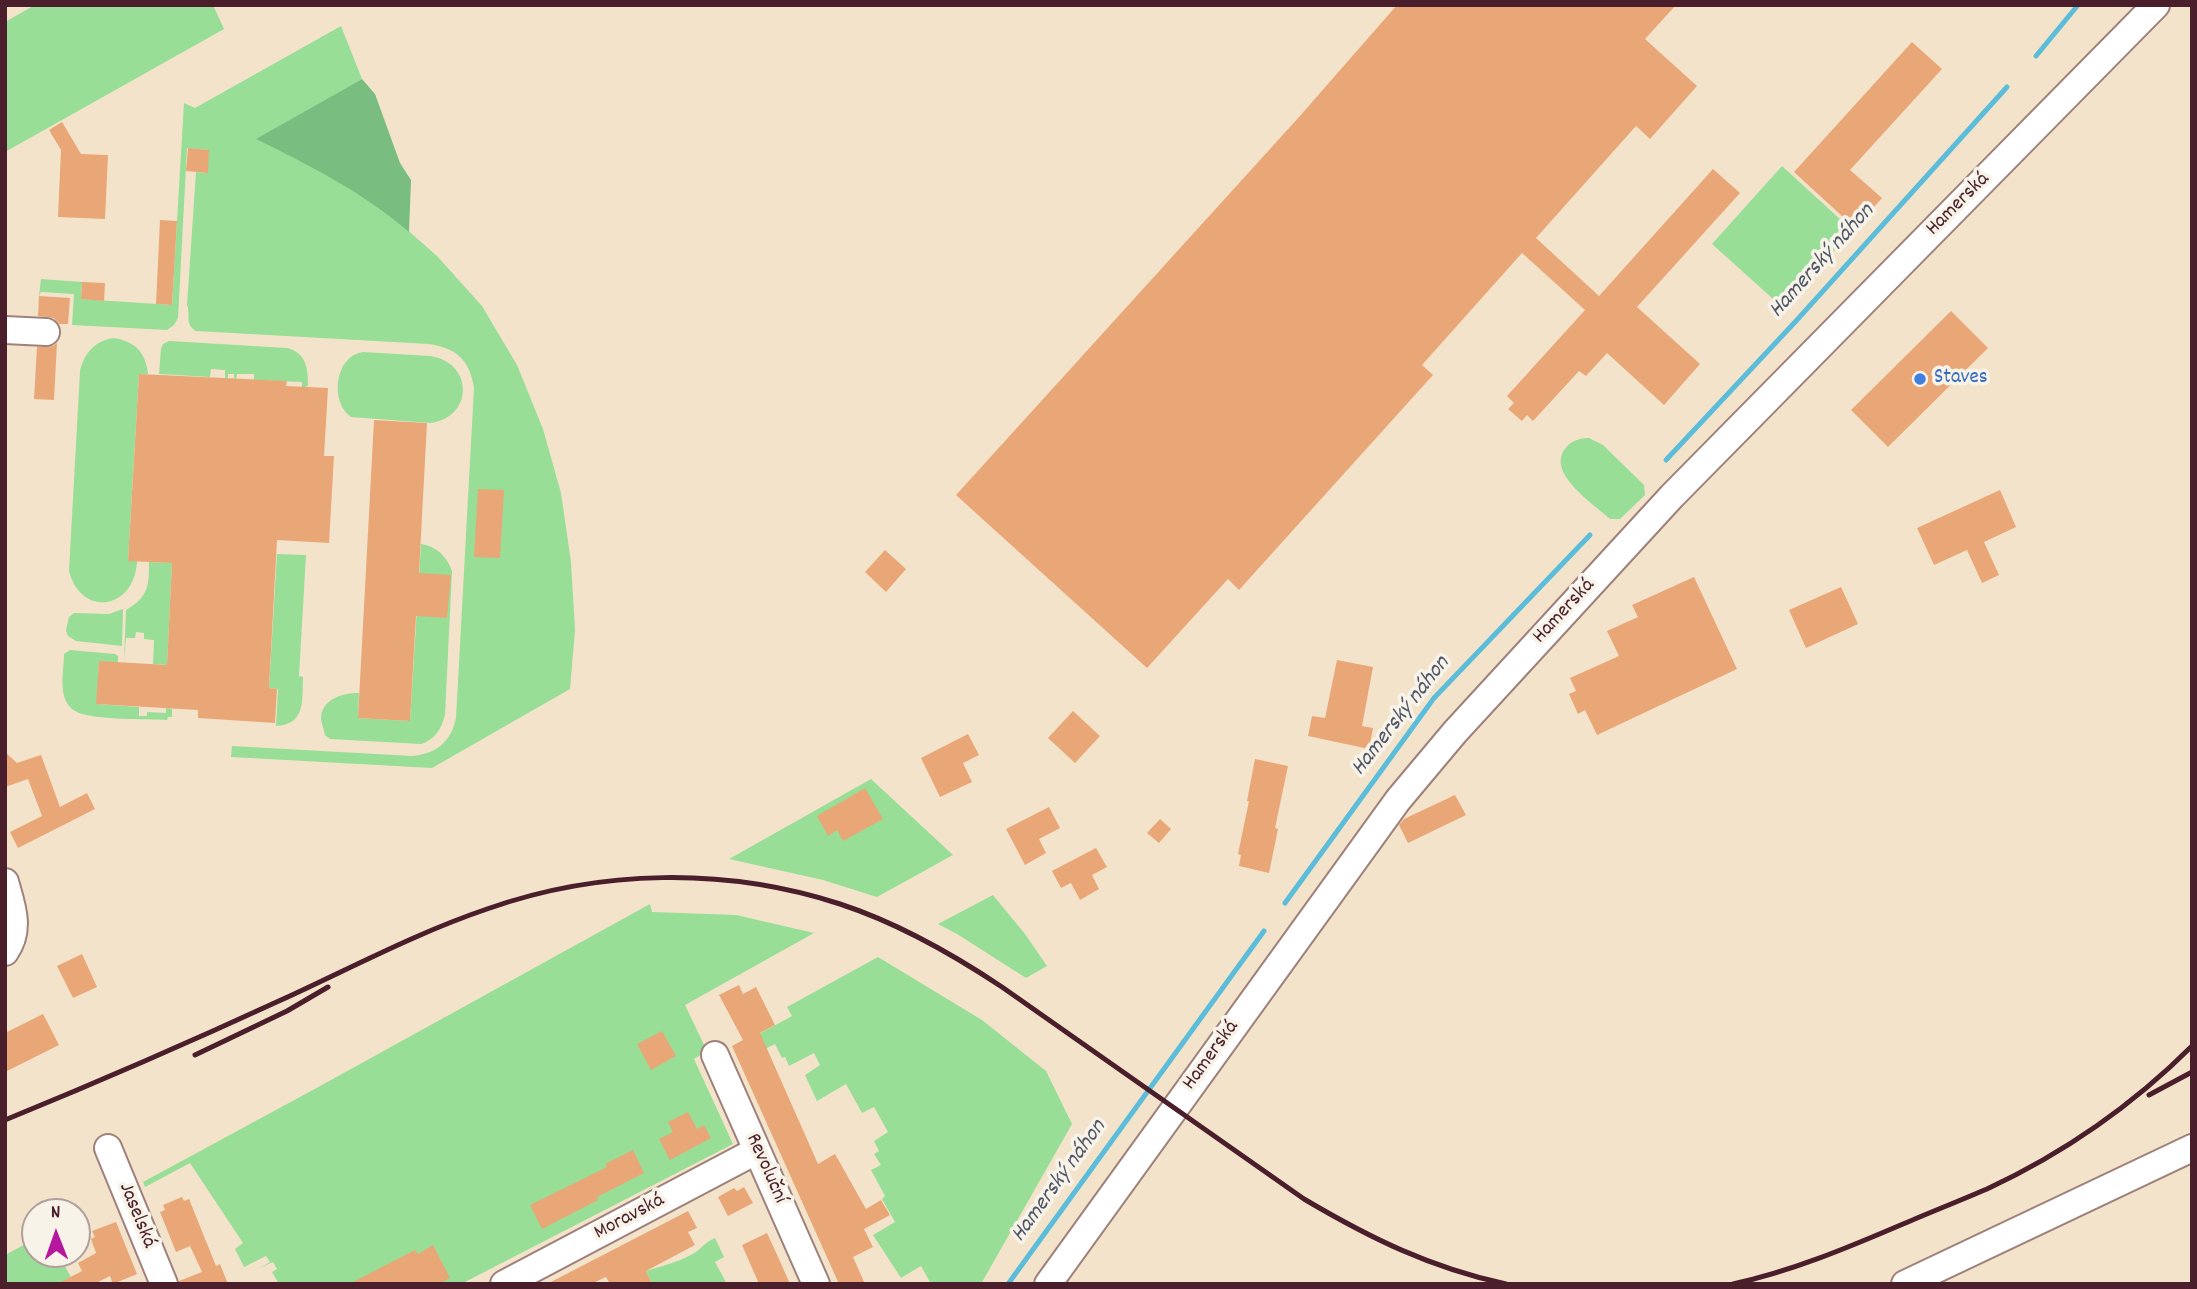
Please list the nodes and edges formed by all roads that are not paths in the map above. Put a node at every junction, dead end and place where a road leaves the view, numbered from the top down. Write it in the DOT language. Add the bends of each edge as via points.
graph roads {
  1 [pos="2156,5"];
  2 [pos="5,330"];
  3 [pos="46,332"];
  4 [pos="5,882"];
  5 [pos="5,952"];
  6 [pos="715,1055"];
  7 [pos="108,1148"];
  8 [pos="2192,1148"];
  9 [pos="757,1151"];
  10 [pos="164,1284"];
  11 [pos="504,1284"];
  12 [pos="816,1284"];
  13 [pos="1048,1284"];
  14 [pos="1905,1284"];
  1 -- 13 [label="street, Hamerská" via="1672,496 1455,732 1391,810"];
  2 -- 3 [label="street"];
  4 -- 5 [label="street" via="15,923"];
  6 -- 9 [label="street, Revoluční"];
  7 -- 10 [label="street, Jaselská"];
  8 -- 14 [label="street"];
  9 -- 11 [label="street, Moravská"];
  9 -- 12 [label="street, Revoluční"];
}
